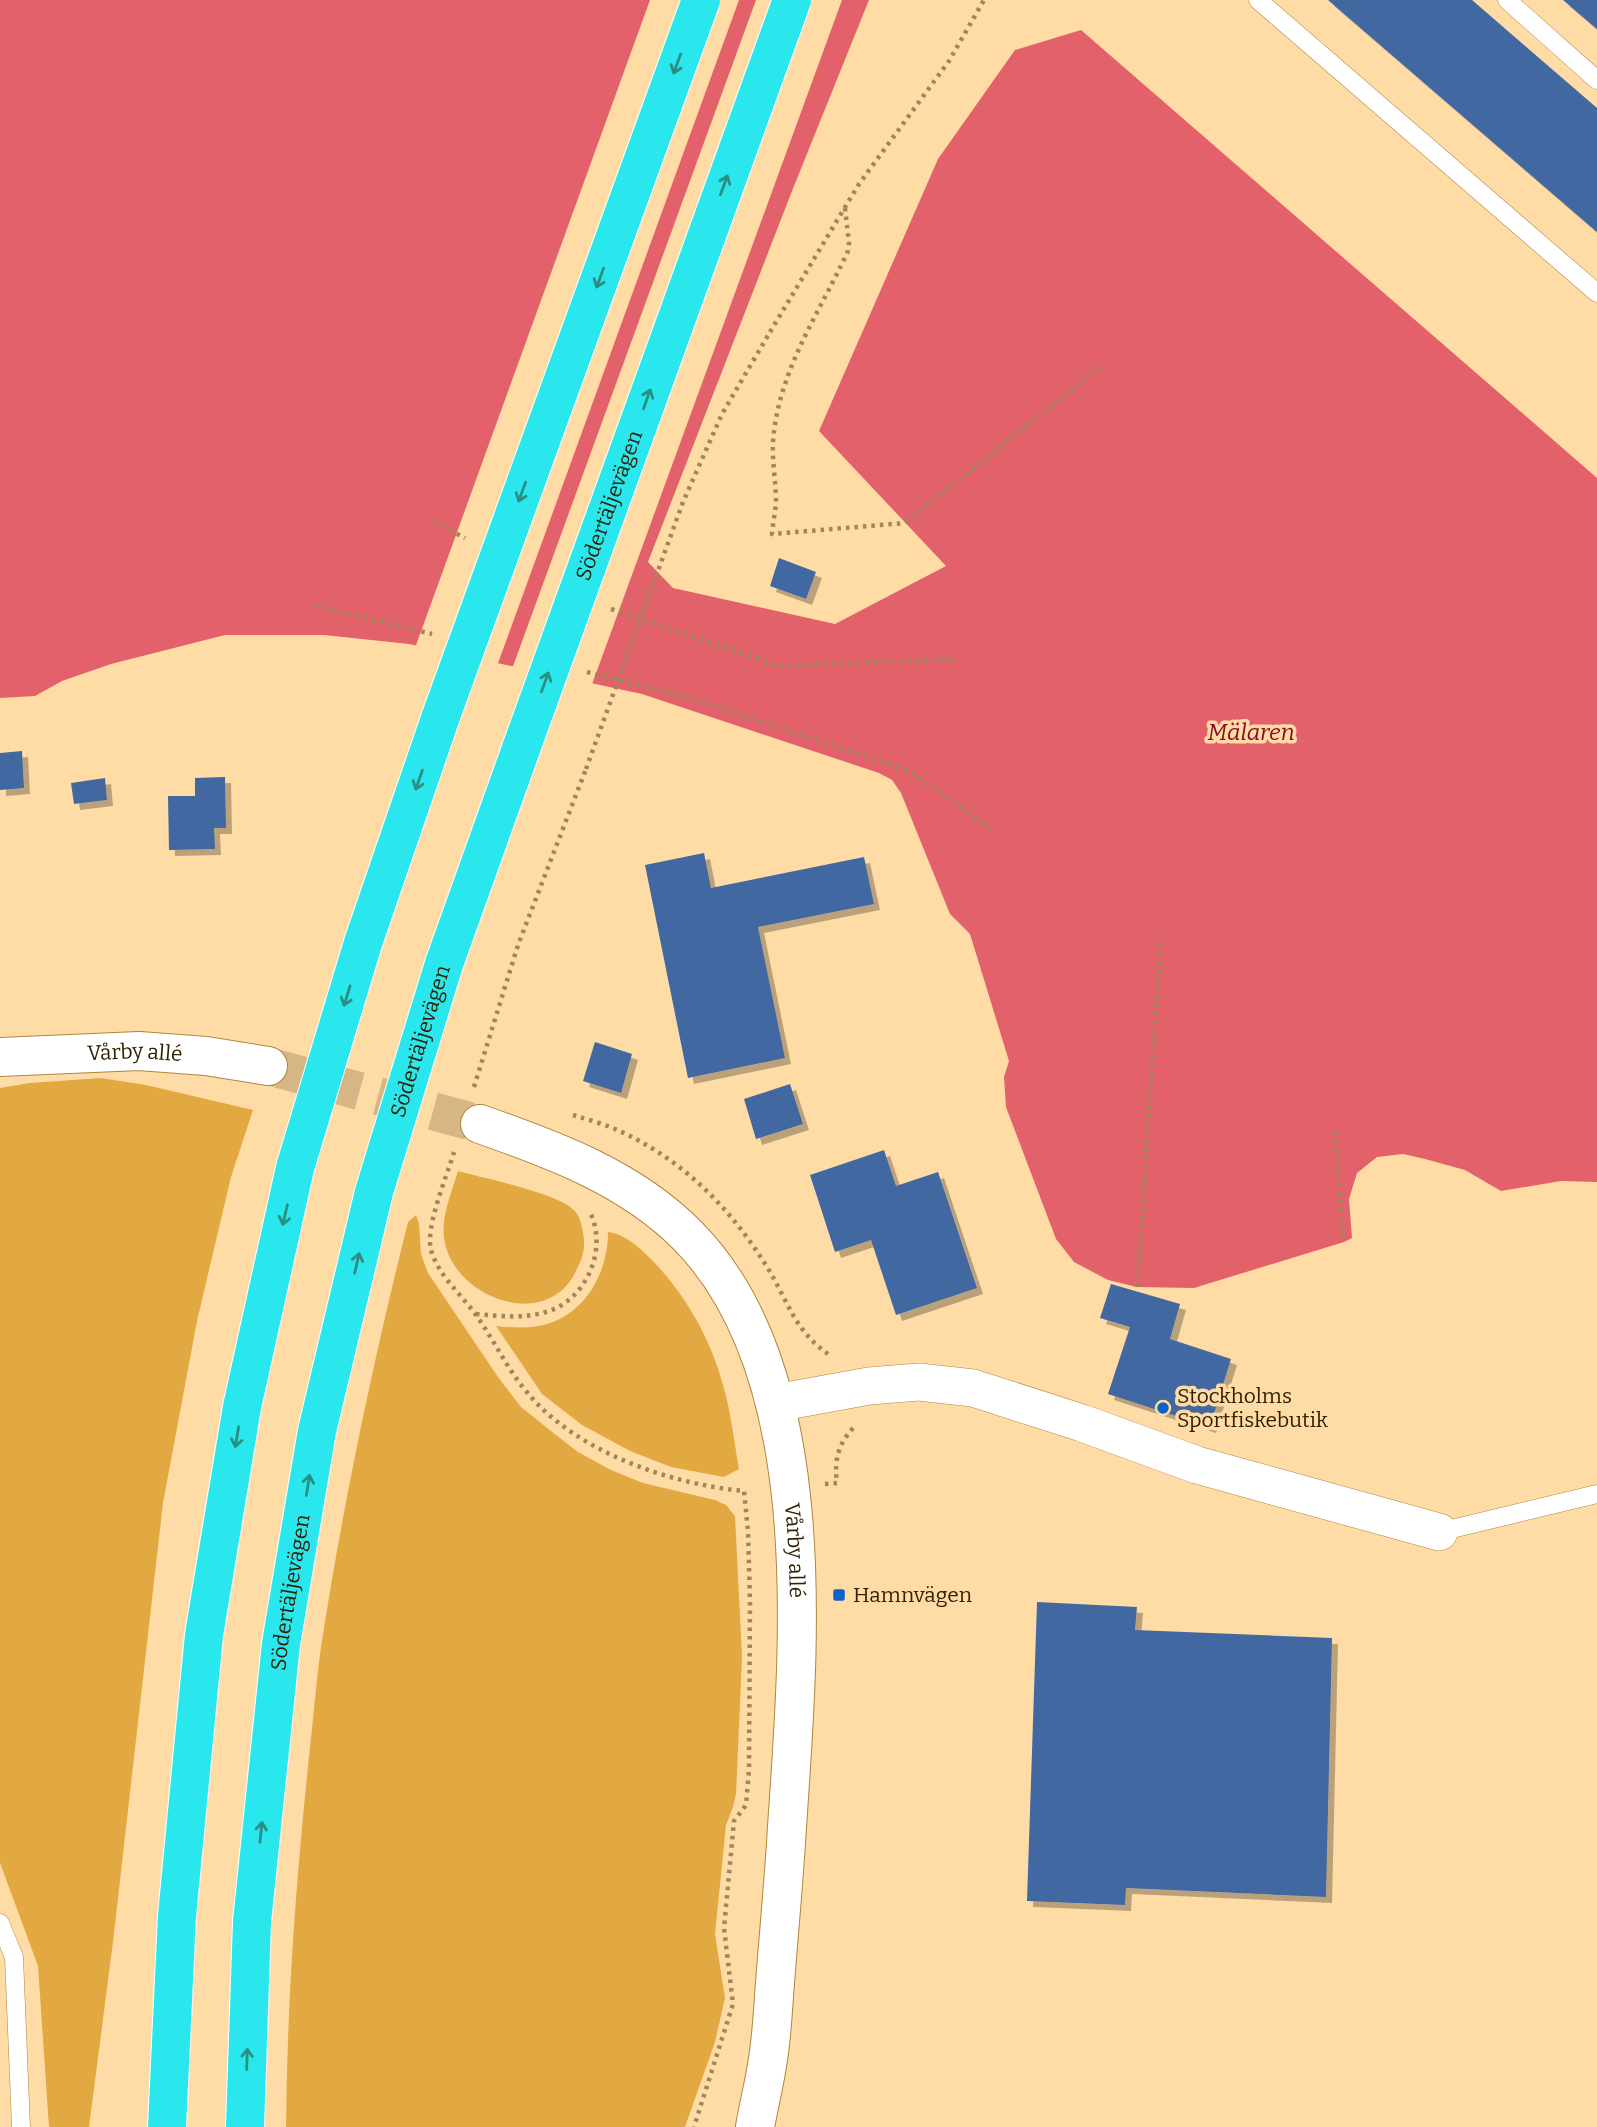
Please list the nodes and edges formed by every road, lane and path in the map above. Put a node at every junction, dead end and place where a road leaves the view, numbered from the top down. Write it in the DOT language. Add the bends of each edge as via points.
graph roads {
  1 [pos="701,0"];
  2 [pos="792,0"];
  3 [pos="984,0"];
  4 [pos="1258,0"];
  5 [pos="1507,0"];
  6 [pos="1597,80"];
  7 [pos="845,208"];
  8 [pos="1597,293"];
  9 [pos="1104,364"];
  10 [pos="434,522"];
  11 [pos="471,541"];
  12 [pos="314,605"];
  13 [pos="604,607"];
  14 [pos="433,634"];
  15 [pos="958,659"];
  16 [pos="578,670"];
  17 [pos="992,829"];
  18 [pos="1161,938"];
  19 [pos="0,1057"];
  20 [pos="268,1066"];
  21 [pos="469,1122"];
  22 [pos="1335,1132"];
  23 [pos="588,1208"];
  24 [pos="1344,1242"];
  25 [pos="1138,1287"];
  26 [pos="475,1314"];
  27 [pos="776,1403"];
  28 [pos="1597,1494"];
  29 [pos="1438,1532"];
  30 [pos="0,1923"];
  31 [pos="21,2127"];
  32 [pos="167,2127"];
  33 [pos="245,2127"];
  34 [pos="694,2127"];
  35 [pos="755,2127"];
  1 -- 32 [label="highway, one-way, bridge" via="441,716 363,943 295,1168 242,1407 203,1648 177,1916"];
  33 -- 2 [label="highway, Södertäljevägen, one-way, bridge" via="253,1908 281,1644 317,1431 374,1192 444,964"];
  3 -- 7 [label="path" via="949,61"];
  4 -- 8 [label="lane"];
  5 -- 6 [label="lane"];
  7 -- 9 [label="path" via="848,251 799,345 780,404 773,442 776,502 772,534 905,523"];
  7 -- 21 [label="path, bridge" via="722,414 683,502 518,945"];
  10 -- 11 [label="path"];
  12 -- 14 [label="path"];
  13 -- 15 [label="path" via="781,666"];
  16 -- 17 [label="path" via="684,696 911,772"];
  18 -- 25 [label="path"];
  19 -- 20 [label="street, Vårby allé" via="139,1051"];
  21 -- 26 [label="path" via="430,1232 438,1267"];
  21 -- 27 [label="street, Vårby allé" via="535,1143 619,1183 689,1237 740,1309"];
  22 -- 24 [label="path"];
  23 -- 26 [label="path" via="597,1242 591,1270 577,1291 550,1311 533,1315"];
  26 -- 34 [label="path" via="526,1392 586,1441 661,1474 744,1491 749,1756 746,1805 734,1821 724,1928 733,2004"];
  27 -- 29 [label="street" via="919,1382 973,1388 1197,1465"];
  27 -- 35 [label="street, Vårby allé" via="785,1443 794,1541 794,1720 768,2058"];
  28 -- 29 [label="lane"];
  30 -- 31 [label="lane" via="14,1957"];
}
